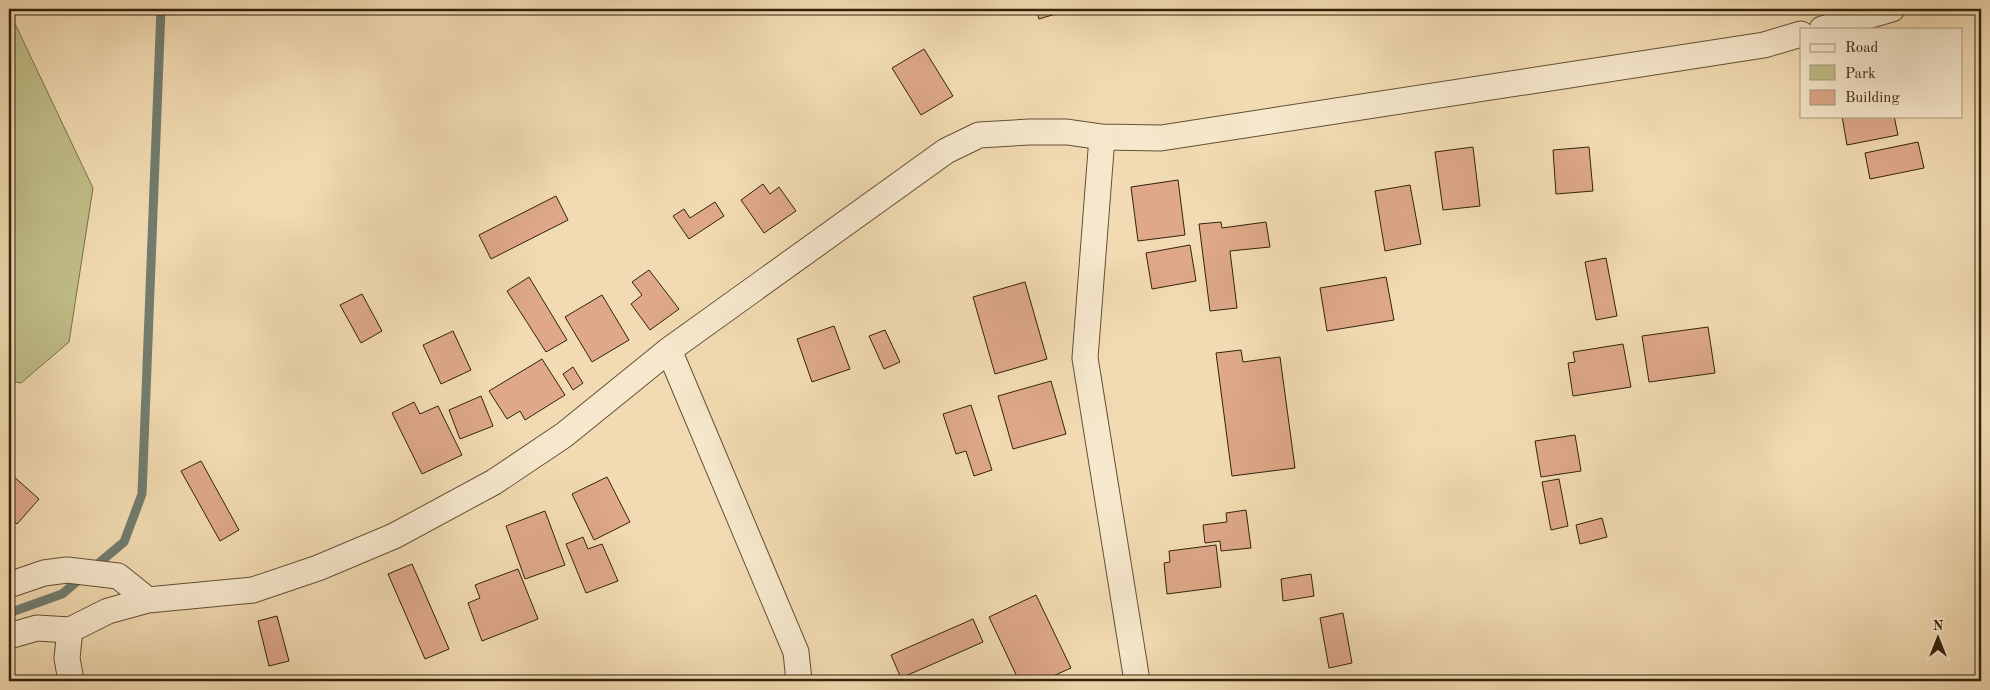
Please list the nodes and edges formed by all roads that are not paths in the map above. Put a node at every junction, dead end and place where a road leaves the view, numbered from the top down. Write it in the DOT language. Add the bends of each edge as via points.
graph roads {
  1 [pos="1892,9"];
  2 [pos="1826,28"];
  3 [pos="1800,34"];
  4 [pos="1102,137"];
  5 [pos="668,350"];
  6 [pos="9,585"];
  7 [pos="148,600"];
  8 [pos="70,630"];
  9 [pos="9,636"];
  10 [pos="71,681"];
  11 [pos="799,681"];
  12 [pos="1137,681"];
  1 -- 2 [label="street"];
  3 -- 4 [label="street" via="1764,45 1162,138"];
  4 -- 5 [label="street" via="1067,132 978,135 946,151"];
  4 -- 12 [label="street" via="1085,358"];
  5 -- 7 [label="street" via="564,435 494,482 394,536 318,568 253,590"];
  5 -- 11 [label="street" via="796,652"];
  6 -- 7 [label="street" via="44,573 67,570 118,576"];
  7 -- 8 [label="street" via="108,612"];
  8 -- 9 [label="street" via="37,628"];
  8 -- 10 [label="street" via="67,658"];
}
